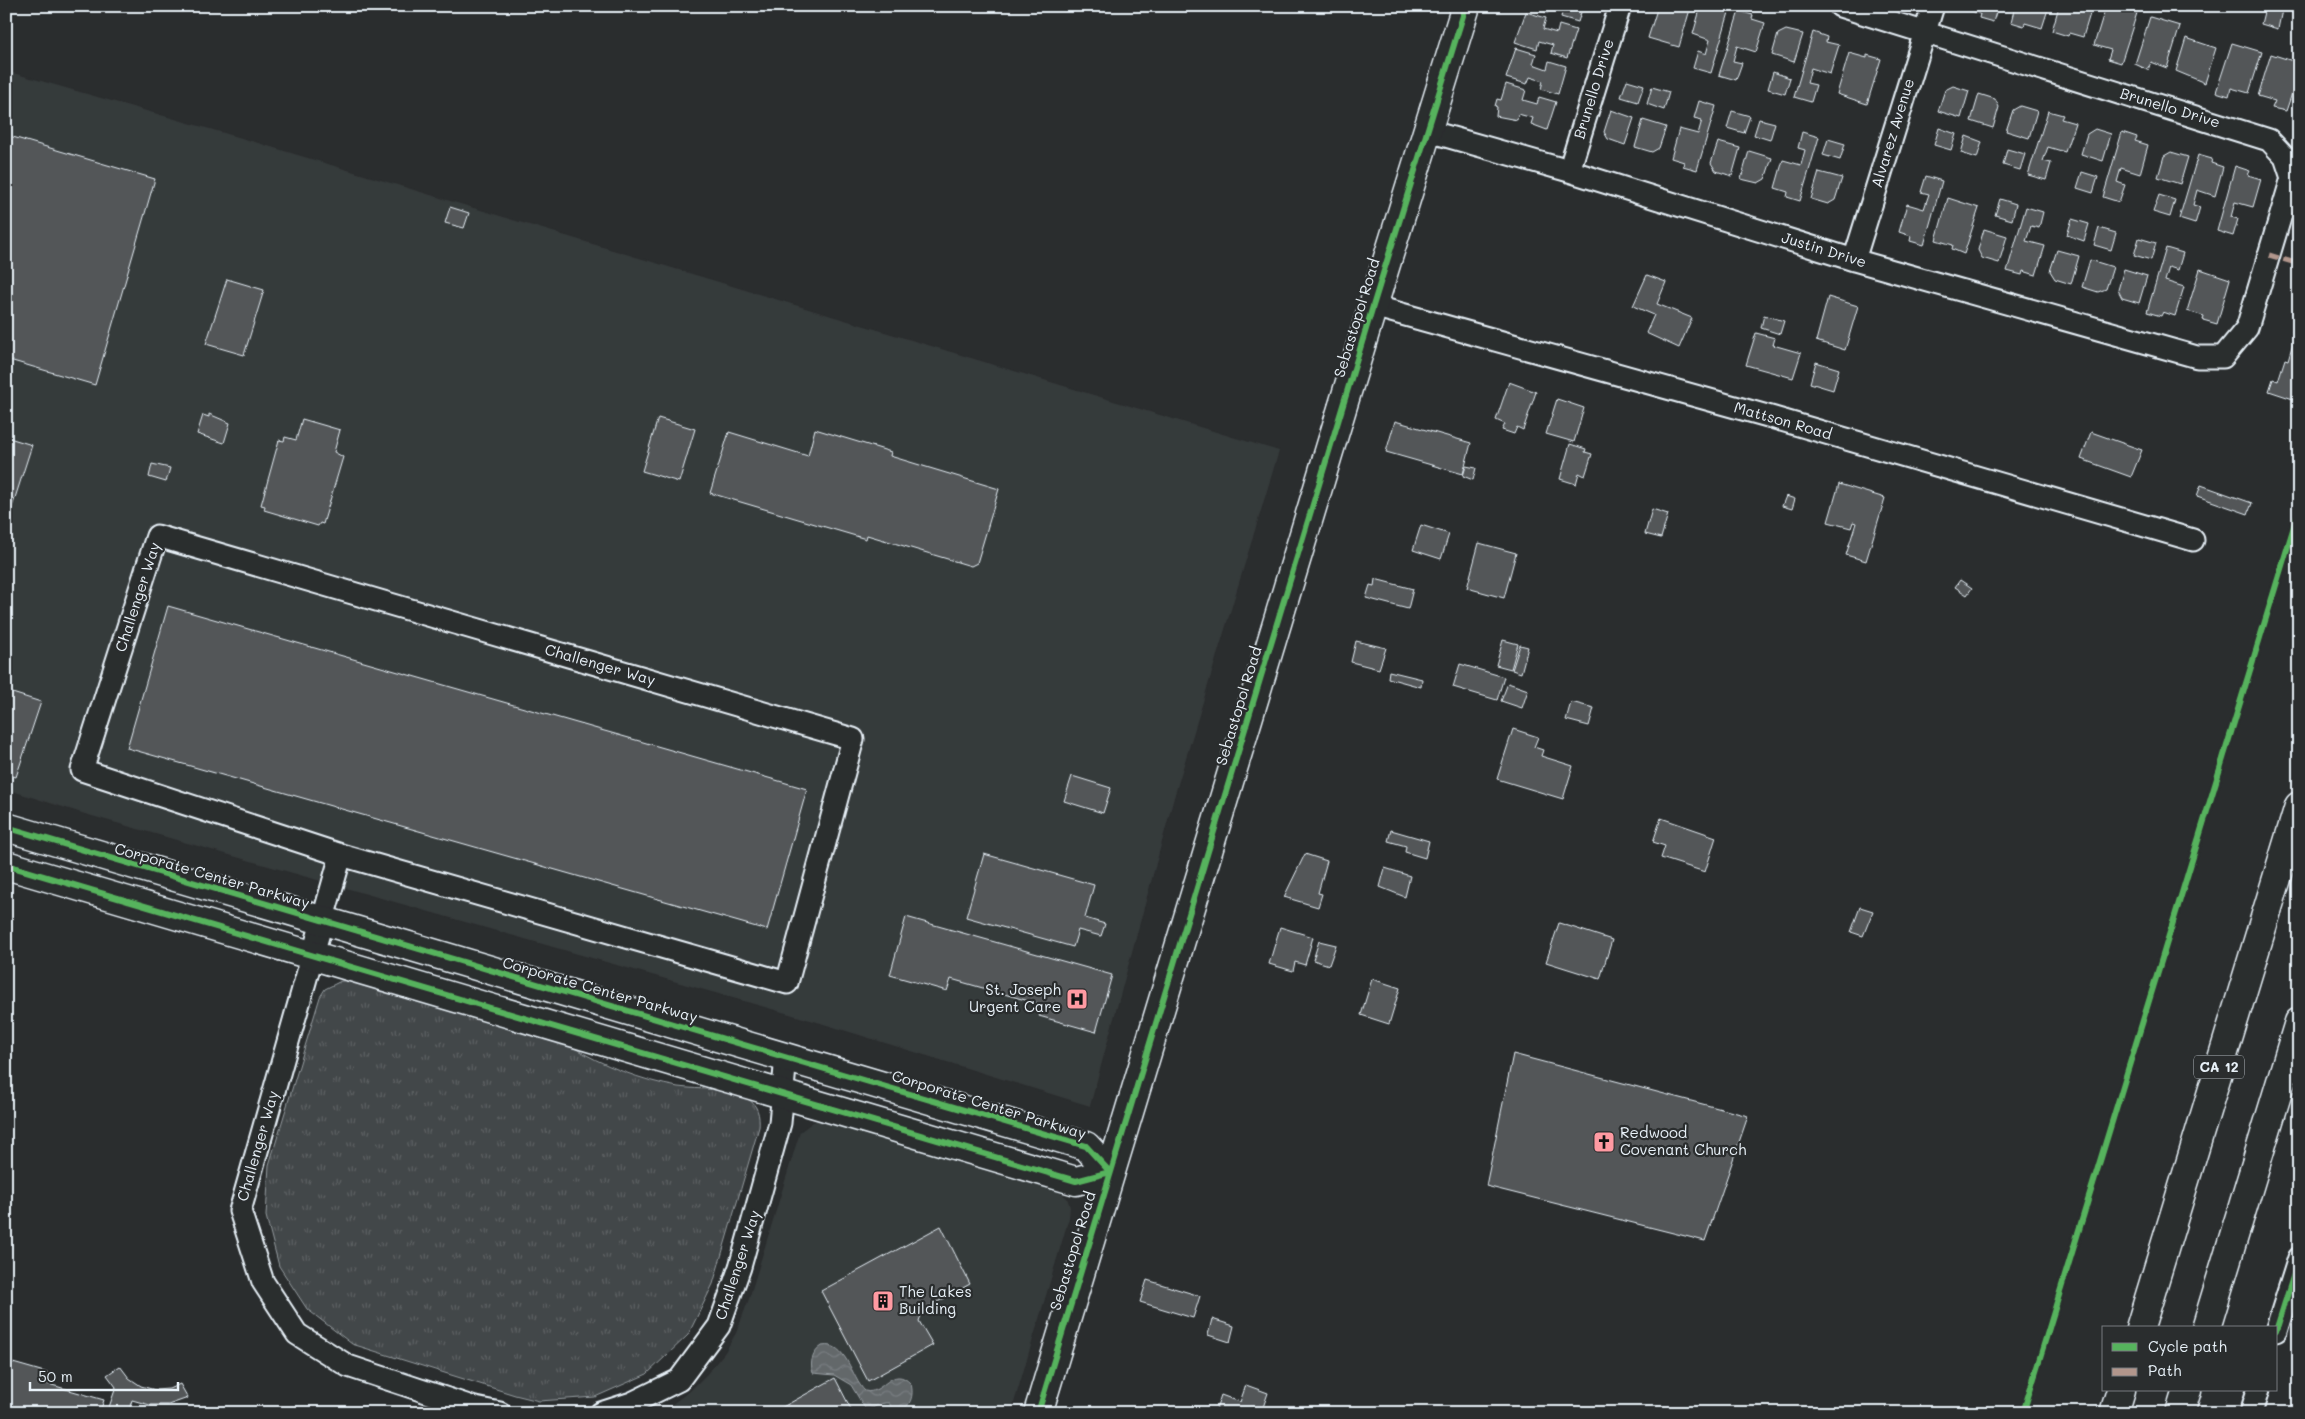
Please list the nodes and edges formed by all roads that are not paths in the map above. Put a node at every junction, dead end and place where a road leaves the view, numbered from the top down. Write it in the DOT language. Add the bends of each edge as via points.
graph roads {
  1 [pos="1466,6"];
  2 [pos="1620,6"];
  3 [pos="1840,6"];
  4 [pos="1933,6"];
  5 [pos="1925,32"];
  6 [pos="1428,131"];
  7 [pos="1569,171"];
  8 [pos="1854,260"];
  9 [pos="1373,306"];
  10 [pos="2223,357"];
  11 [pos="2193,540"];
  12 [pos="2299,806"];
  13 [pos="6,827"];
  14 [pos="341,855"];
  15 [pos="6,865"];
  16 [pos="321,920"];
  17 [pos="312,956"];
  18 [pos="2299,1022"];
  19 [pos="786,1056"];
  20 [pos="782,1093"];
  21 [pos="1110,1172"];
  22 [pos="2299,1258"];
  23 [pos="2141,1326"];
  24 [pos="2207,1326"];
  25 [pos="2278,1326"];
  26 [pos="2120,1392"];
  27 [pos="2186,1392"];
  28 [pos="2257,1392"];
  29 [pos="474,1410"];
  30 [pos="500,1413"];
  31 [pos="601,1413"];
  32 [pos="1038,1413"];
  33 [pos="2114,1413"];
  34 [pos="2180,1413"];
  35 [pos="2251,1413"];
  1 -- 6 [label="main road, Sebastopol Road"];
  2 -- 7 [label="street, Brunello Drive"];
  3 -- 5 [label="street, Brunello Drive"];
  4 -- 5 [label="street, Alvarez Avenue"];
  5 -- 8 [label="street, Alvarez Avenue"];
  5 -- 10 [label="street, Brunello Drive" via="2269,140 2280,151 2292,178 2247,328"];
  6 -- 7 [label="street, Justin Drive"];
  6 -- 9 [label="main road, Sebastopol Road"];
  7 -- 8 [label="street, Justin Drive"];
  8 -- 10 [label="street, Justin Drive" via="2197,357"];
  9 -- 11 [label="street, Mattson Road"];
  9 -- 21 [label="main road, Sebastopol Road"];
  12 -- 23 [label="main road, CA 12"];
  13 -- 16 [label="main road, Corporate Center Parkway"];
  14 -- 14 [label="street, Challenger Way" via="82,770 157,536 853,739 787,982"];
  14 -- 16 [label="street, Challenger Way"];
  15 -- 17 [label="main road"];
  16 -- 17 [label="street, Challenger Way"];
  16 -- 19 [label="main road, Corporate Center Parkway"];
  17 -- 20 [label="main road"];
  17 -- 29 [label="street, Challenger Way" via="240,1211 264,1282 297,1334 348,1366"];
  18 -- 24 [label="main road"];
  19 -- 20 [label="street, Challenger Way"];
  19 -- 21 [label="main road, Corporate Center Parkway" via="1086,1146"];
  20 -- 21 [label="main road" via="1076,1181"];
  20 -- 31 [label="street, Challenger Way" via="780,1122 740,1267 719,1326 679,1380 632,1403"];
  21 -- 32 [label="main road, Sebastopol Road"];
  22 -- 25 [label="street"];
  26 -- 33 [label="main road"];
  27 -- 34 [label="main road"];
  28 -- 35 [label="street"];
  29 -- 30 [label="street, Challenger Way"];
}
